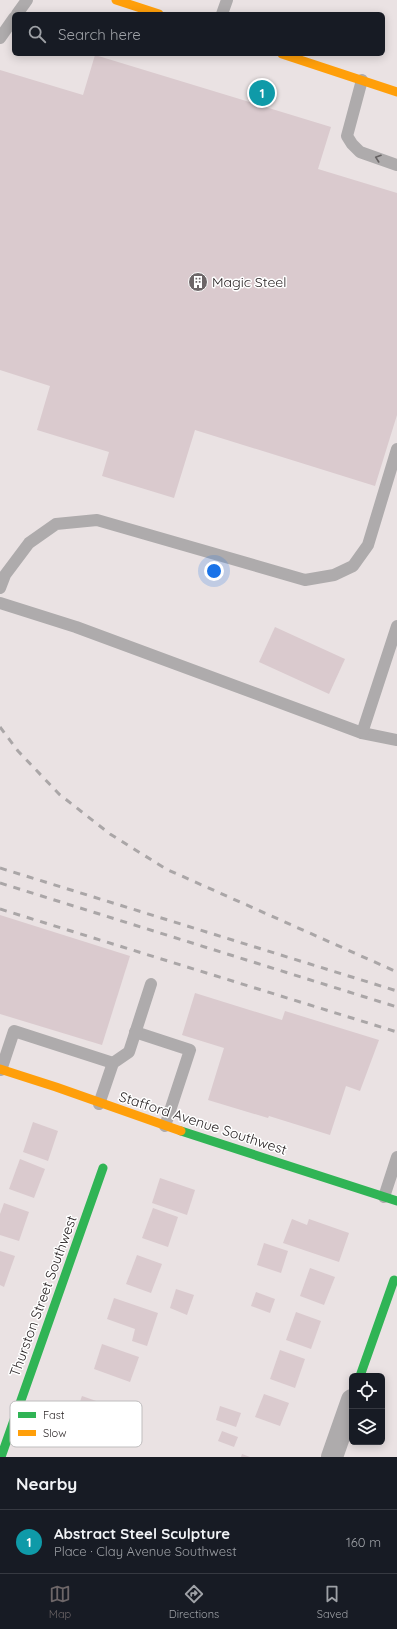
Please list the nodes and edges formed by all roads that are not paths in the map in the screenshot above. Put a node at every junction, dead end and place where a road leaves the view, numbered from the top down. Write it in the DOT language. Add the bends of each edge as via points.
graph roads {
  1 [pos="27,0"];
  2 [pos="116,0"];
  3 [pos="227,0"];
  4 [pos="18,12"];
  5 [pos="153,12"];
  6 [pos="223,12"];
  7 [pos="12,21"];
  8 [pos="0,38"];
  9 [pos="288,56"];
  10 [pos="362,80"];
  11 [pos="397,92"];
  12 [pos="397,165"];
  13 [pos="397,449"];
  14 [pos="0,588"];
  15 [pos="0,603"];
  16 [pos="397,626"];
  17 [pos="362,733"];
  18 [pos="397,740"];
  19 [pos="150,984"];
  20 [pos="135,1032"];
  21 [pos="113,1063"];
  22 [pos="0,1069"];
  23 [pos="99,1104"];
  24 [pos="165,1126"];
  25 [pos="397,1157"];
  26 [pos="103,1168"];
  27 [pos="384,1197"];
  28 [pos="397,1201"];
  29 [pos="394,1280"];
  30 [pos="361,1373"];
  31 [pos="20,1401"];
  32 [pos="349,1409"];
  33 [pos="10,1429"];
  34 [pos="0,1457"];
  35 [pos="332,1457"];
  1 -- 4 [label="lane"];
  2 -- 5 [label="street"];
  3 -- 6 [label="lane"];
  7 -- 8 [label="lane"];
  9 -- 10 [label="street"];
  10 -- 11 [label="street"];
  12 -- 10 [label="lane, one-way" via="360,152 347,136"];
  13 -- 14 [label="lane" via="368,545 353,566 334,575 305,580 97,520 56,524 45,531 29,543 5,575"];
  15 -- 17 [label="lane" via="76,627"];
  16 -- 17 [label="lane"];
  17 -- 18 [label="lane"];
  19 -- 20 [label="lane"];
  20 -- 21 [label="lane" via="129,1052"];
  20 -- 24 [label="lane" via="190,1050"];
  21 -- 22 [label="lane" via="14,1031"];
  21 -- 23 [label="lane"];
  22 -- 23 [label="street, Stafford Avenue Southwest"];
  23 -- 24 [label="street, Stafford Avenue Southwest"];
  24 -- 27 [label="street, Stafford Avenue Southwest"];
  25 -- 27 [label="lane"];
  26 -- 31 [label="street, Thurston Street Southwest"];
  27 -- 28 [label="street, Stafford Avenue Southwest"];
  29 -- 30 [label="street"];
  32 -- 35 [label="street"];
  33 -- 34 [label="street, Thurston Street Southwest"];
}
